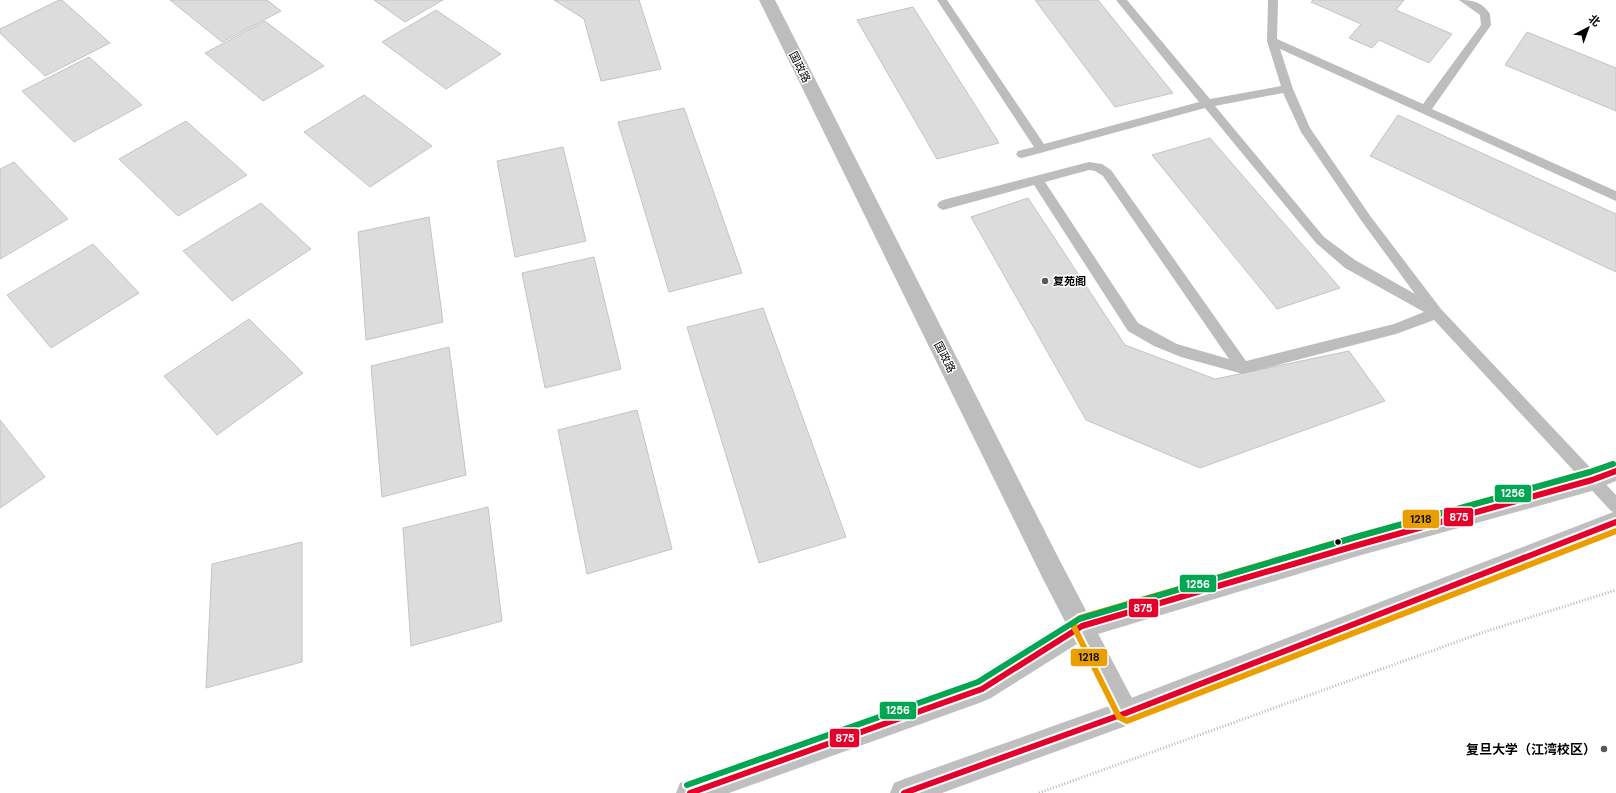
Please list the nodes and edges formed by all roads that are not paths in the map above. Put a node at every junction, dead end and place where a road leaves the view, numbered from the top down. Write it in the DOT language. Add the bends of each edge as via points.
graph roads {
  1 [pos="766,0"];
  2 [pos="942,0"];
  3 [pos="1121,0"];
  4 [pos="1273,0"];
  5 [pos="1464,0"];
  6 [pos="1272,40"];
  7 [pos="1287,89"];
  8 [pos="1206,104"];
  9 [pos="1425,110"];
  10 [pos="1041,148"];
  11 [pos="1022,154"];
  12 [pos="1037,180"];
  13 [pos="1616,196"];
  14 [pos="943,205"];
  15 [pos="1436,313"];
  16 [pos="1243,368"];
  17 [pos="1616,472"];
  18 [pos="1592,480"];
  19 [pos="1616,506"];
  20 [pos="1616,522"];
  21 [pos="1082,626"];
  22 [pos="1126,713"];
  23 [pos="690,793"];
  24 [pos="904,793"];
  1 -- 21 [label="street, 国政路" via="1037,542"];
  2 -- 10 [label="lane"];
  3 -- 8 [label="lane"];
  4 -- 6 [label="lane"];
  5 -- 9 [label="lane" via="1485,14 1486,24"];
  6 -- 7 [label="lane"];
  6 -- 9 [label="lane"];
  7 -- 8 [label="lane"];
  7 -- 15 [label="lane" via="1305,129 1367,220"];
  8 -- 10 [label="lane"];
  8 -- 15 [label="lane" via="1320,240 1350,264"];
  9 -- 13 [label="lane"];
  10 -- 11 [label="lane"];
  12 -- 14 [label="lane"];
  12 -- 16 [label="lane" via="1133,327 1149,338 1191,354"];
  12 -- 16 [label="lane" via="1089,166 1098,167 1107,173"];
  15 -- 16 [label="lane" via="1396,329"];
  15 -- 18 [label="lane"];
  17 -- 18 [label="main road"];
  18 -- 19 [label="lane"];
  18 -- 21 [label="main road"];
  20 -- 22 [label="main road"];
  21 -- 22 [label="street, 国政路"];
  21 -- 23 [label="main road" via="982,689"];
  22 -- 24 [label="main road"];
}
